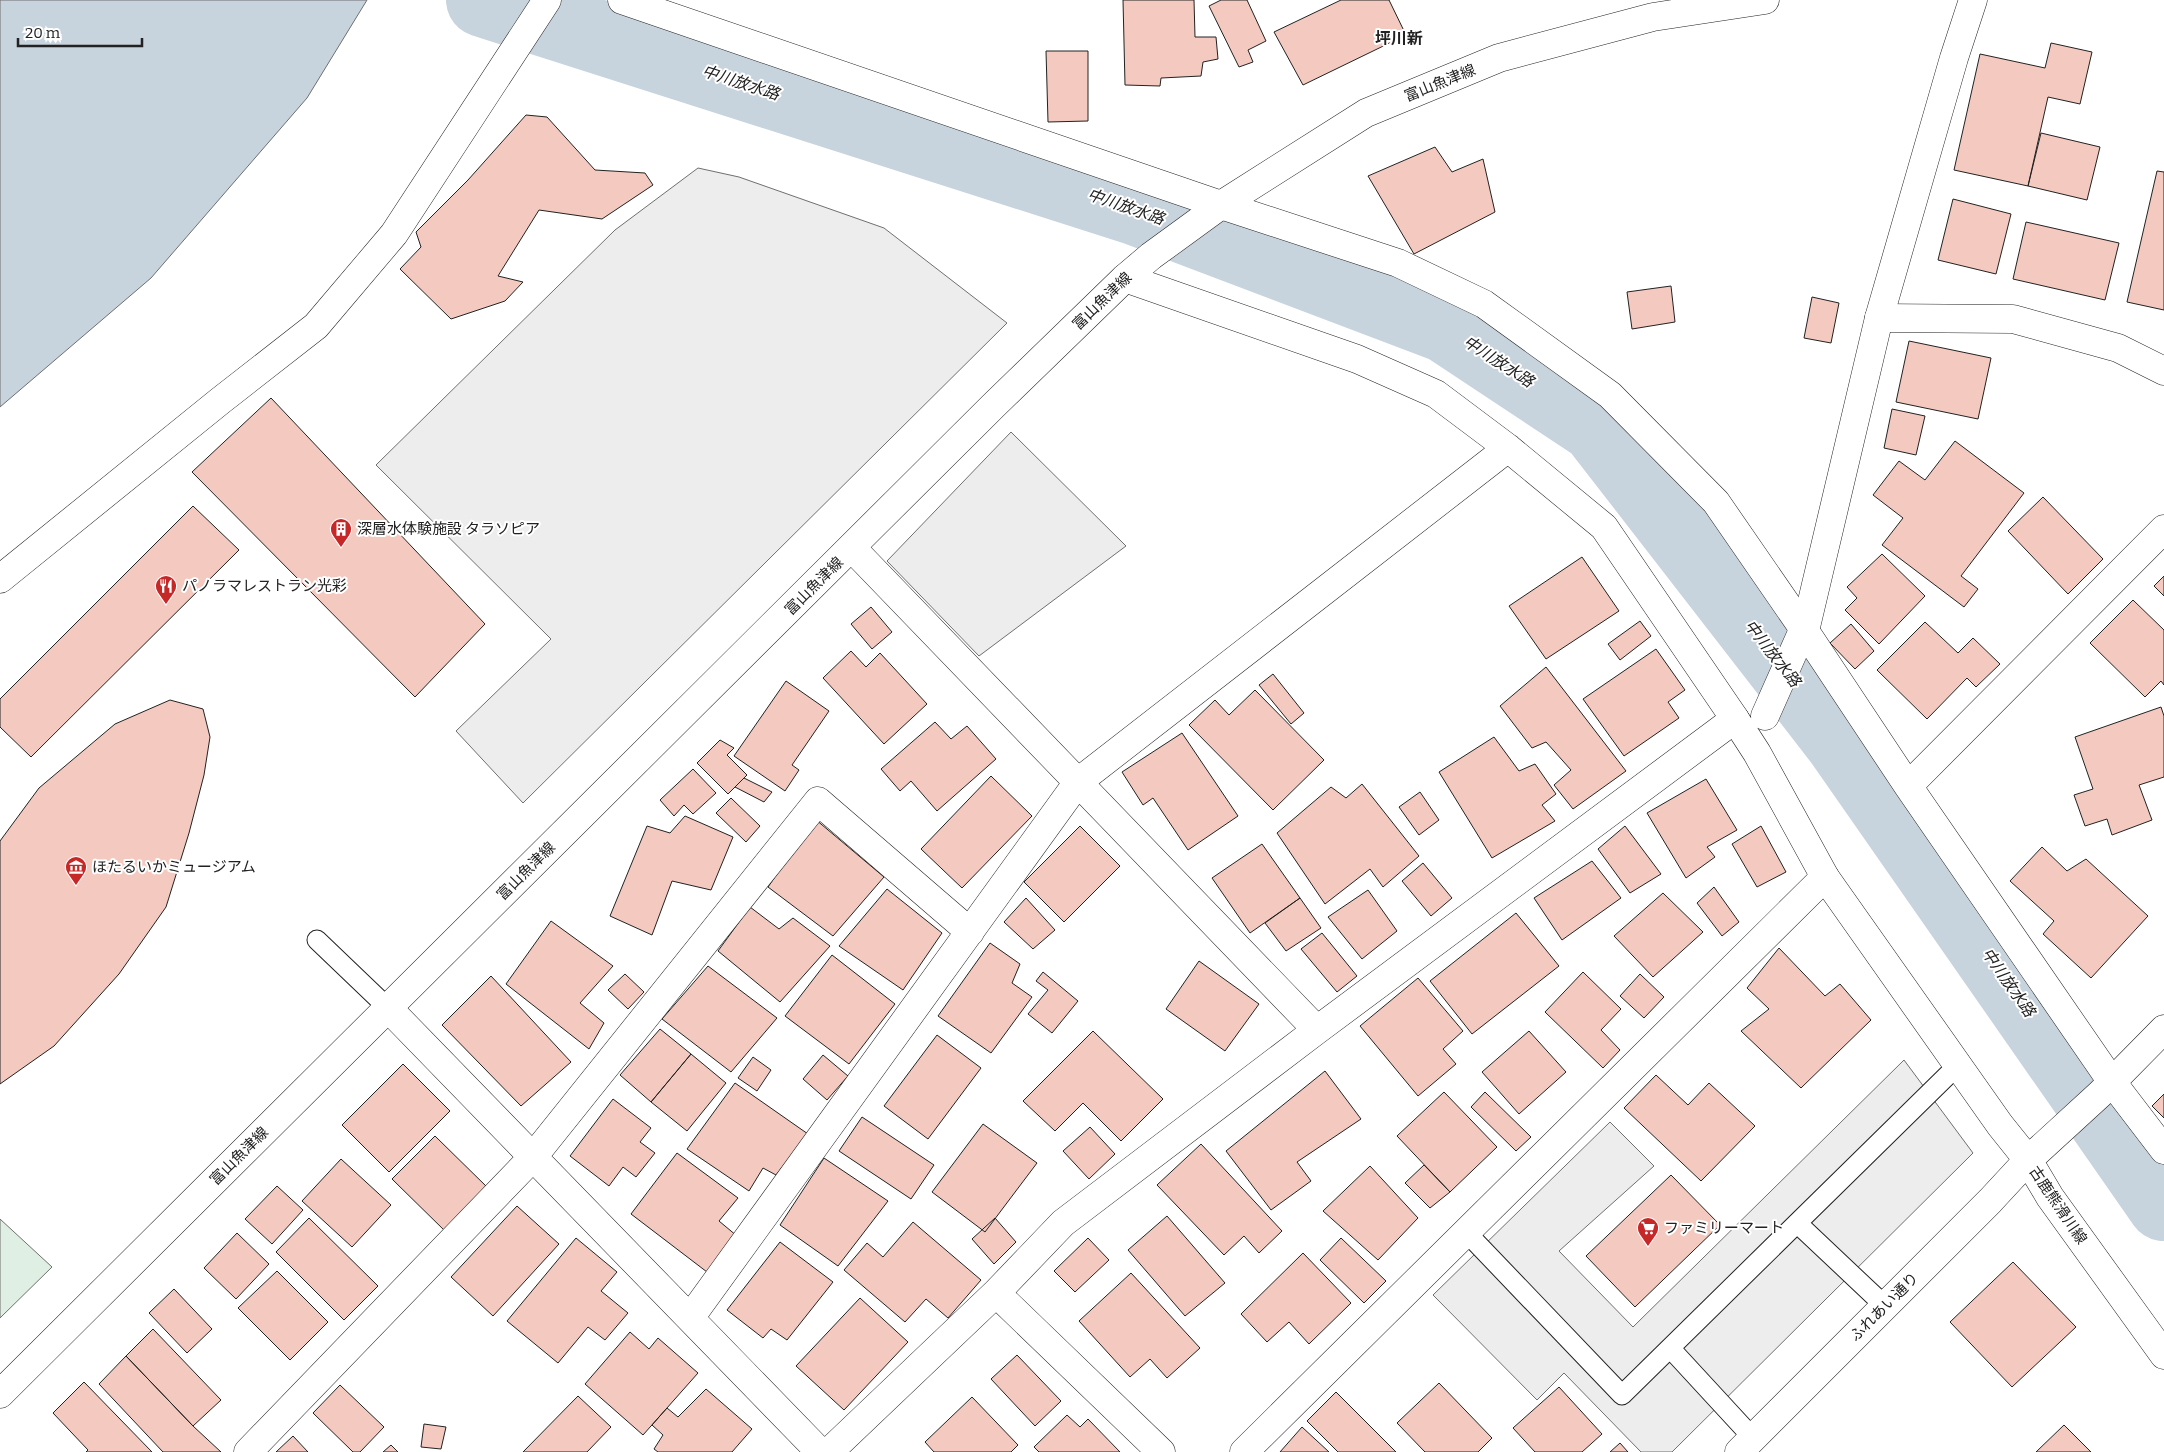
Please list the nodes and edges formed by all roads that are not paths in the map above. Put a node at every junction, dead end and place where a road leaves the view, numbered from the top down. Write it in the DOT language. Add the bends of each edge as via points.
graph roads {
  1 [pos="547,0"];
  2 [pos="622,0"];
  3 [pos="1765,0"];
  4 [pos="1973,0"];
  5 [pos="1215,209"];
  6 [pos="1125,278"];
  7 [pos="1880,318"];
  8 [pos="2164,371"];
  9 [pos="1508,448"];
  10 [pos="2164,529"];
  11 [pos="852,548"];
  12 [pos="0,579"];
  13 [pos="1802,634"];
  14 [pos="1735,719"];
  15 [pos="1757,753"];
  16 [pos="1078,782"];
  17 [pos="1908,786"];
  18 [pos="1825,877"];
  19 [pos="970,932"];
  20 [pos="317,940"];
  21 [pos="388,1008"];
  22 [pos="2164,1029"];
  23 [pos="1317,1030"];
  24 [pos="1958,1065"];
  25 [pos="2106,1088"];
  26 [pos="2164,1150"];
  27 [pos="533,1157"];
  28 [pos="2028,1160"];
  29 [pos="1797,1223"];
  30 [pos="1466,1232"];
  31 [pos="996,1293"];
  32 [pos="1885,1306"];
  33 [pos="690,1318"];
  34 [pos="1670,1348"];
  35 [pos="2164,1355"];
  36 [pos="0,1394"];
  37 [pos="1746,1445"];
  38 [pos="248,1452"];
  39 [pos="820,1452"];
  40 [pos="829,1452"];
  41 [pos="1161,1452"];
  42 [pos="1244,1452"];
  1 -- 12 [label="street" via="394,234 316,326"];
  2 -- 5 [label="street"];
  3 -- 5 [label="street, 富山魚津線" via="1654,16 1498,58 1366,113"];
  4 -- 7 [label="street"];
  5 -- 6 [label="street, 富山魚津線"];
  5 -- 13 [label="street" via="1398,262 1484,304 1610,395 1716,502"];
  6 -- 9 [label="street" via="1357,359 1436,394"];
  6 -- 11 [label="street, 富山魚津線"];
  7 -- 8 [label="street" via="2013,319 2118,348"];
  7 -- 13 [label="street"];
  9 -- 14 [label="street" via="1604,527"];
  9 -- 16 [label="street"];
  10 -- 17 [label="street"];
  11 -- 16 [label="street"];
  11 -- 21 [label="street, 富山魚津線"];
  13 -- 15 [label="street" via="1765,716"];
  13 -- 17 [label="street"];
  14 -- 15 [label="street"];
  14 -- 23 [label="street"];
  15 -- 18 [label="street"];
  16 -- 19 [label="street"];
  16 -- 23 [label="street"];
  17 -- 25 [label="street"];
  18 -- 24 [label="street"];
  18 -- 30 [label="street"];
  19 -- 27 [label="street" via="818,801"];
  19 -- 33 [label="street"];
  20 -- 21 [label="lane"];
  21 -- 27 [label="street"];
  21 -- 36 [label="street, 富山魚津線"];
  22 -- 25 [label="street, 古鹿熊滑川線"];
  23 -- 31 [label="street" via="1063,1222"];
  24 -- 28 [label="street"];
  24 -- 29 [label="lane"];
  25 -- 26 [label="street"];
  25 -- 28 [label="street, 古鹿熊滑川線"];
  27 -- 33 [label="street"];
  27 -- 38 [label="street"];
  28 -- 32 [label="street, ふれあい通り"];
  28 -- 35 [label="street, 古鹿熊滑川線" via="2050,1197"];
  29 -- 32 [label="lane"];
  29 -- 34 [label="lane"];
  30 -- 34 [label="lane" via="1622,1395"];
  30 -- 42 [label="street"];
  31 -- 40 [label="street"];
  31 -- 41 [label="street"];
  32 -- 37 [label="street, ふれあい通り"];
  33 -- 39 [label="street"];
  34 -- 37 [label="lane"];
}
